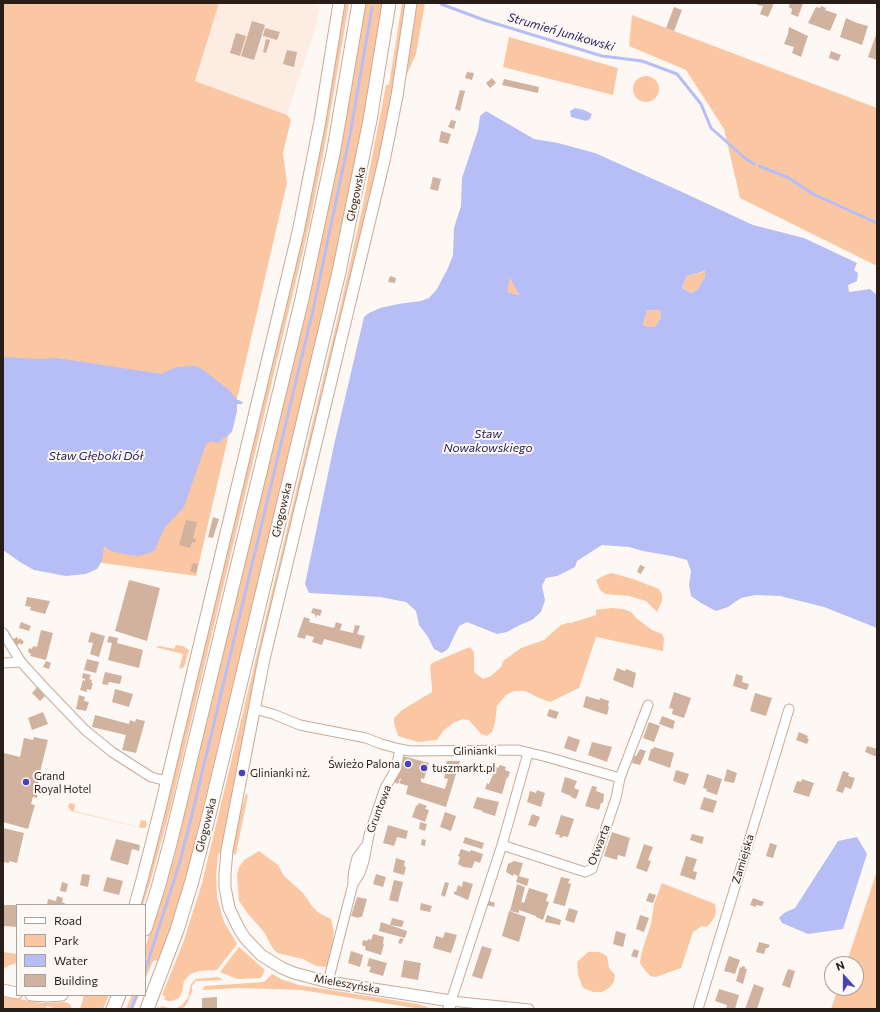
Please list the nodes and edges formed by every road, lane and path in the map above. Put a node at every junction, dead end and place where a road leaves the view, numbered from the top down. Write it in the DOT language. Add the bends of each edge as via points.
graph roads {
  1 [pos="339,3"];
  2 [pos="359,3"];
  3 [pos="389,3"];
  4 [pos="411,3"];
  5 [pos="3,633"];
  6 [pos="21,662"];
  7 [pos="3,663"];
  8 [pos="648,705"];
  9 [pos="254,708"];
  10 [pos="790,709"];
  11 [pos="400,749"];
  12 [pos="528,753"];
  13 [pos="620,778"];
  14 [pos="167,781"];
  15 [pos="502,845"];
  16 [pos="225,874"];
  17 [pos="135,904"];
  18 [pos="146,926"];
  19 [pos="328,982"];
  20 [pos="3,990"];
  21 [pos="16,993"];
  22 [pos="120,996"];
  23 [pos="450,1005"];
  24 [pos="113,1009"];
  25 [pos="146,1009"];
  26 [pos="529,1009"];
  27 [pos="698,1009"];
  1 -- 14 [label="street" via="320,122 298,232"];
  2 -- 18 [label="main road" via="334,148 308,271 173,834"];
  3 -- 25 [label="main road, Głogowska" via="366,141 339,272 209,815 179,925"];
  4 -- 9 [label="street, Głogowska" via="384,161"];
  5 -- 6 [label="street"];
  6 -- 7 [label="street"];
  6 -- 14 [label="street" via="85,730 112,752 151,777"];
  8 -- 13 [label="street"];
  9 -- 11 [label="street, Glinianki" via="300,725 366,738"];
  9 -- 16 [label="street, Głogowska" via="227,850"];
  10 -- 27 [label="street, Zamiejska"];
  11 -- 12 [label="street, Glinianki" via="518,750"];
  11 -- 19 [label="street, Gruntowa" via="396,769 385,788 366,846 360,873 353,884"];
  12 -- 13 [label="street, Glinianki"];
  12 -- 15 [label="street"];
  13 -- 15 [label="street, Otwarta" via="616,798 592,869 586,872"];
  14 -- 17 [label="street"];
  15 -- 23 [label="street"];
  16 -- 19 [label="street, Mieleszyńska" via="229,908 245,938 261,955 294,973"];
  19 -- 23 [label="street, Mieleszyńska"];
  20 -- 21 [label="street"];
  22 -- 24 [label="main road"];
  23 -- 26 [label="street, Mieleszyńska"];
}
